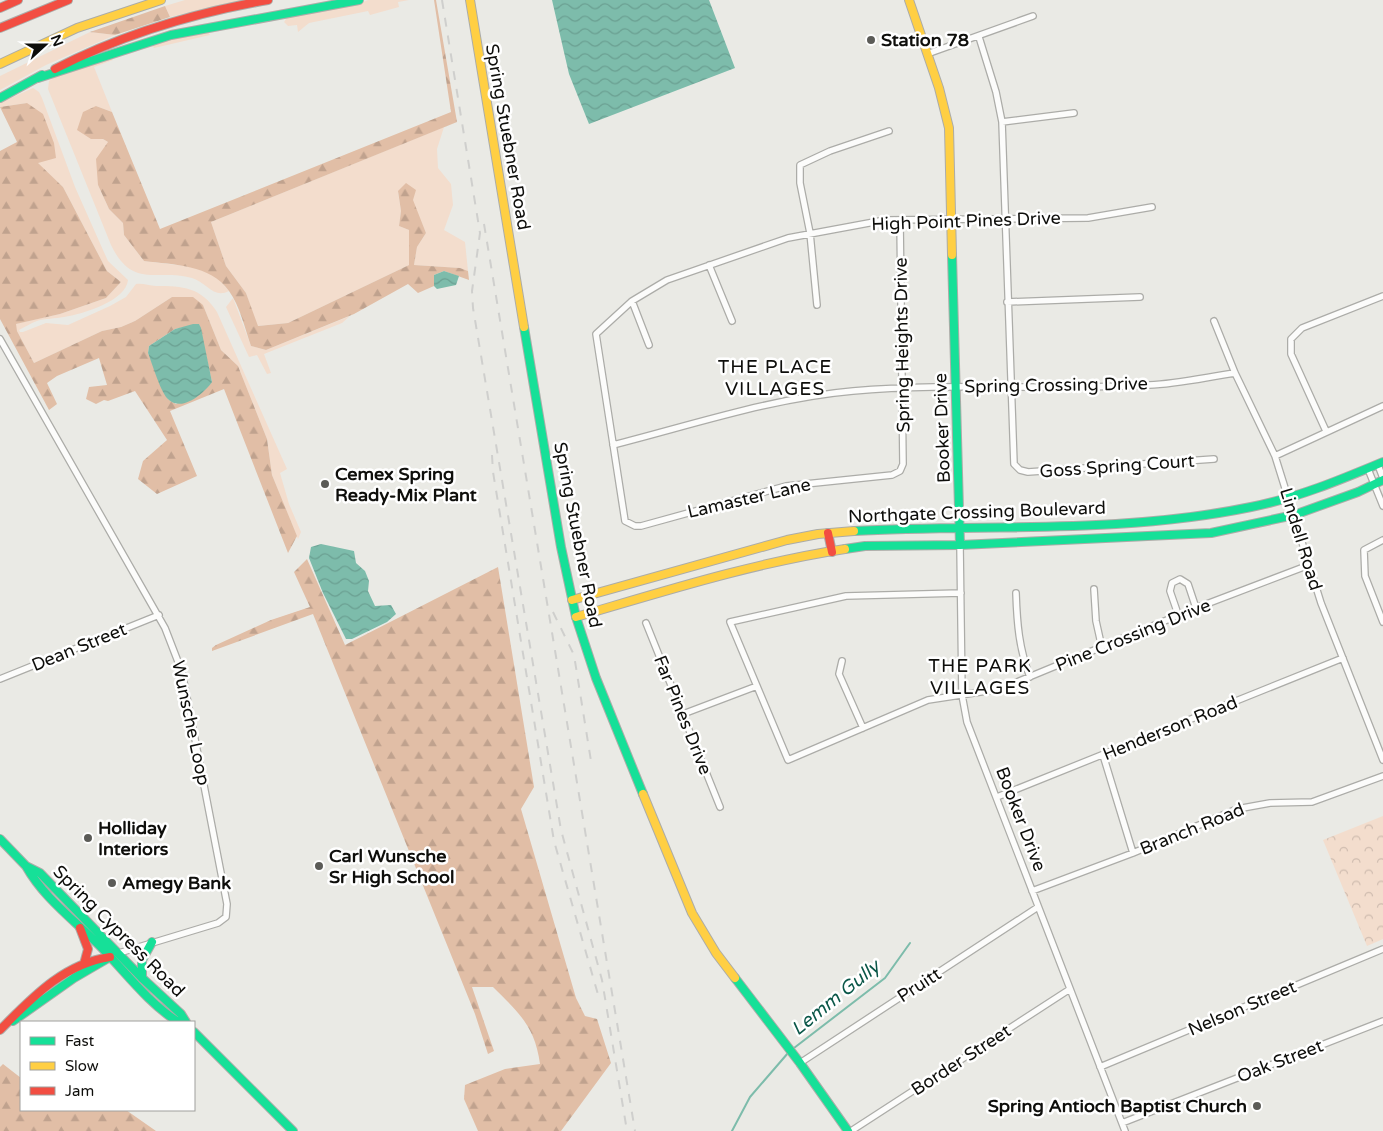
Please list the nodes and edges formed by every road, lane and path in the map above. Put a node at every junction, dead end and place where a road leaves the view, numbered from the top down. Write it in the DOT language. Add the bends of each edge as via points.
graph roads {
  1 [pos="18,0"];
  2 [pos="68,0"];
  3 [pos="161,0"];
  4 [pos="268,0"];
  5 [pos="359,0"];
  6 [pos="470,0"];
  7 [pos="909,0"];
  8 [pos="0,8"];
  9 [pos="1033,16"];
  10 [pos="0,28"];
  11 [pos="979,37"];
  12 [pos="927,54"];
  13 [pos="0,64"];
  14 [pos="38,78"];
  15 [pos="0,98"];
  16 [pos="1074,113"];
  17 [pos="1002,122"];
  18 [pos="888,131"];
  19 [pos="1152,207"];
  20 [pos="951,218"];
  21 [pos="1005,219"];
  22 [pos="900,220"];
  23 [pos="810,233"];
  24 [pos="709,264"];
  25 [pos="1383,296"];
  26 [pos="1140,297"];
  27 [pos="632,301"];
  28 [pos="1007,302"];
  29 [pos="817,306"];
  30 [pos="732,321"];
  31 [pos="1214,321"];
  32 [pos="0,339"];
  33 [pos="649,345"];
  34 [pos="1235,373"];
  35 [pos="955,386"];
  36 [pos="1010,388"];
  37 [pos="903,389"];
  38 [pos="1383,406"];
  39 [pos="1326,431"];
  40 [pos="613,446"];
  41 [pos="1275,456"];
  42 [pos="1214,459"];
  43 [pos="1380,464"];
  44 [pos="1368,469"];
  45 [pos="900,471"];
  46 [pos="1383,479"];
  47 [pos="1374,484"];
  48 [pos="1289,498"];
  49 [pos="1383,506"];
  50 [pos="1294,515"];
  51 [pos="1125,522"];
  52 [pos="960,526"];
  53 [pos="828,533"];
  54 [pos="1124,537"];
  55 [pos="1383,540"];
  56 [pos="960,545"];
  57 [pos="832,552"];
  58 [pos="708,562"];
  59 [pos="1309,565"];
  60 [pos="713,577"];
  61 [pos="1094,589"];
  62 [pos="961,593"];
  63 [pos="1016,593"];
  64 [pos="572,600"];
  65 [pos="1196,608"];
  66 [pos="159,614"];
  67 [pos="1179,617"];
  68 [pos="576,618"];
  69 [pos="1383,622"];
  70 [pos="646,624"];
  71 [pos="1102,648"];
  72 [pos="1343,658"];
  73 [pos="842,661"];
  74 [pos="1030,677"];
  75 [pos="0,679"];
  76 [pos="757,686"];
  77 [pos="962,695"];
  78 [pos="683,714"];
  79 [pos="863,728"];
  80 [pos="1103,755"];
  81 [pos="1383,760"];
  82 [pos="1383,776"];
  83 [pos="997,797"];
  84 [pos="720,807"];
  85 [pos="0,839"];
  86 [pos="1133,853"];
  87 [pos="26,866"];
  88 [pos="1032,891"];
  89 [pos="1038,907"];
  90 [pos="78,924"];
  91 [pos="152,942"];
  92 [pos="1383,949"];
  93 [pos="119,953"];
  94 [pos="110,957"];
  95 [pos="84,964"];
  96 [pos="142,978"];
  97 [pos="1070,989"];
  98 [pos="1383,1020"];
  99 [pos="177,1021"];
  100 [pos="185,1021"];
  101 [pos="2,1028"];
  102 [pos="195,1033"];
  103 [pos="800,1063"];
  104 [pos="1100,1067"];
  105 [pos="1122,1123"];
  106 [pos="293,1131"];
  107 [pos="849,1131"];
  108 [pos="1125,1131"];
  1 -- 8 [label="main road"];
  2 -- 10 [label="main road"];
  3 -- 13 [label="main road" via="77,28"];
  4 -- 14 [label="main road" via="190,16 139,32 81,54"];
  5 -- 14 [label="main road" via="170,35"];
  6 -- 64 [label="main road, Spring Stuebner Road"];
  7 -- 12 [label="main road, Booker Drive"];
  9 -- 11 [label="street"];
  11 -- 12 [label="street"];
  11 -- 17 [label="street"];
  12 -- 20 [label="main road, Booker Drive" via="944,102 949,128"];
  14 -- 15 [label="main road"];
  16 -- 17 [label="street"];
  17 -- 21 [label="street"];
  18 -- 23 [label="street" via="800,165 800,183"];
  19 -- 21 [label="street, High Point Pines Drive" via="1088,218"];
  20 -- 21 [label="street, High Point Pines Drive"];
  20 -- 22 [label="street, High Point Pines Drive"];
  20 -- 35 [label="main road, Booker Drive"];
  21 -- 28 [label="street"];
  22 -- 23 [label="street, High Point Pines Drive"];
  22 -- 37 [label="street, Spring Heights Drive"];
  23 -- 24 [label="street, High Point Pines Drive"];
  23 -- 29 [label="street"];
  24 -- 27 [label="street, High Point Pines Drive" via="666,280"];
  24 -- 30 [label="street"];
  25 -- 39 [label="street" via="1302,328 1290,339 1291,354"];
  26 -- 28 [label="street"];
  27 -- 33 [label="street"];
  27 -- 40 [label="street, High Point Pines Drive" via="596,334"];
  28 -- 36 [label="street"];
  31 -- 34 [label="street, Lindell Road"];
  32 -- 66 [label="street, Wunsche Loop"];
  34 -- 36 [label="street, Spring Crossing Drive" via="1150,385"];
  34 -- 41 [label="street, Lindell Road"];
  35 -- 36 [label="street, Spring Crossing Drive"];
  35 -- 37 [label="street, Spring Crossing Drive"];
  35 -- 52 [label="main road, Booker Drive"];
  36 -- 42 [label="street, Goss Spring Court" via="1012,454 1014,464 1020,470"];
  37 -- 40 [label="street, Spring Crossing Drive" via="853,391 788,401"];
  37 -- 45 [label="street, Spring Heights Drive"];
  38 -- 39 [label="street"];
  39 -- 41 [label="street"];
  40 -- 45 [label="street, Lamaster Lane" via="625,520 641,526 786,486 892,475"];
  41 -- 48 [label="street, Lindell Road"];
  43 -- 44 [label="main road, Northgate Crossing Boulevard"];
  43 -- 46 [label="street"];
  44 -- 47 [label="street"];
  44 -- 48 [label="main road, Northgate Crossing Boulevard"];
  46 -- 47 [label="main road, Northgate Crossing Boulevard"];
  47 -- 49 [label="street"];
  47 -- 50 [label="main road, Northgate Crossing Boulevard"];
  48 -- 50 [label="street, Lindell Road"];
  48 -- 51 [label="main road, Northgate Crossing Boulevard" via="1208,516"];
  50 -- 54 [label="main road, Northgate Crossing Boulevard" via="1211,533"];
  50 -- 59 [label="street, Lindell Road"];
  51 -- 52 [label="main road, Northgate Crossing Boulevard"];
  51 -- 54 [label="main road"];
  52 -- 53 [label="main road, Northgate Crossing Boulevard"];
  52 -- 56 [label="main road, Booker Drive"];
  53 -- 57 [label="main road"];
  53 -- 58 [label="main road, Northgate Crossing Boulevard" via="770,543"];
  54 -- 56 [label="main road, Northgate Crossing Boulevard"];
  55 -- 69 [label="street" via="1364,550 1365,576"];
  56 -- 57 [label="main road, Northgate Crossing Boulevard" via="865,546"];
  56 -- 62 [label="street, Booker Drive"];
  57 -- 60 [label="main road, Northgate Crossing Boulevard" via="792,557"];
  58 -- 60 [label="main road"];
  58 -- 64 [label="main road, Northgate Crossing Boulevard"];
  59 -- 65 [label="street, Pine Crossing Drive"];
  59 -- 72 [label="street, Lindell Road"];
  60 -- 68 [label="main road, Northgate Crossing Boulevard"];
  61 -- 71 [label="street"];
  62 -- 76 [label="street" via="846,596 730,622"];
  62 -- 77 [label="street, Booker Drive"];
  63 -- 74 [label="street" via="1022,658"];
  64 -- 68 [label="main road, Spring Stuebner Road"];
  65 -- 67 [label="street, Pine Crossing Drive"];
  65 -- 67 [label="street" via="1188,584 1180,579 1172,583 1170,591"];
  66 -- 75 [label="street, Dean Street"];
  66 -- 91 [label="street, Wunsche Loop" via="182,672 228,913 218,923"];
  67 -- 71 [label="street, Pine Crossing Drive"];
  68 -- 103 [label="main road, Spring Stuebner Road" via="596,678 692,913 716,952"];
  70 -- 78 [label="street, Far Pines Drive"];
  71 -- 74 [label="street, Pine Crossing Drive"];
  72 -- 80 [label="street, Henderson Road"];
  72 -- 81 [label="street, Lindell Road"];
  73 -- 79 [label="street" via="840,674"];
  74 -- 77 [label="street, Pine Crossing Drive" via="1000,689"];
  76 -- 78 [label="street"];
  76 -- 79 [label="street, Pine Crossing Drive" via="788,760"];
  77 -- 79 [label="street, Pine Crossing Drive" via="928,700"];
  77 -- 83 [label="street, Booker Drive" via="967,722"];
  78 -- 84 [label="street, Far Pines Drive"];
  80 -- 83 [label="street, Henderson Road"];
  80 -- 86 [label="street"];
  82 -- 86 [label="street, Branch Road" via="1312,802 1270,803 1237,809"];
  83 -- 88 [label="street, Booker Drive"];
  85 -- 87 [label="main road, Spring Cypress Road"];
  86 -- 88 [label="street, Branch Road"];
  87 -- 90 [label="main road, Spring Cypress Road" via="33,880"];
  87 -- 93 [label="main road, Spring Cypress Road" via="40,873"];
  88 -- 89 [label="street, Booker Drive"];
  89 -- 97 [label="street, Booker Drive"];
  89 -- 103 [label="street, Pruitt"];
  90 -- 94 [label="main road, Spring Cypress Road"];
  90 -- 95 [label="main road" via="88,949"];
  91 -- 93 [label="street, Wunsche Loop"];
  91 -- 96 [label="main road" via="142,960"];
  92 -- 104 [label="street, Nelson Street"];
  93 -- 94 [label="main road"];
  93 -- 96 [label="main road, Spring Cypress Road"];
  94 -- 95 [label="main road"];
  94 -- 99 [label="main road, Spring Cypress Road"];
  94 -- 101 [label="main road"];
  95 -- 101 [label="main road" via="41,990"];
  96 -- 100 [label="main road, Spring Cypress Road"];
  97 -- 104 [label="street, Booker Drive"];
  97 -- 107 [label="street, Border Street"];
  98 -- 105 [label="street, Oak Street"];
  102 -- 106 [label="main road"];
  103 -- 107 [label="main road, Spring Stuebner Road"];
  104 -- 105 [label="street, Booker Drive"];
  105 -- 108 [label="street, Booker Drive"];
}
